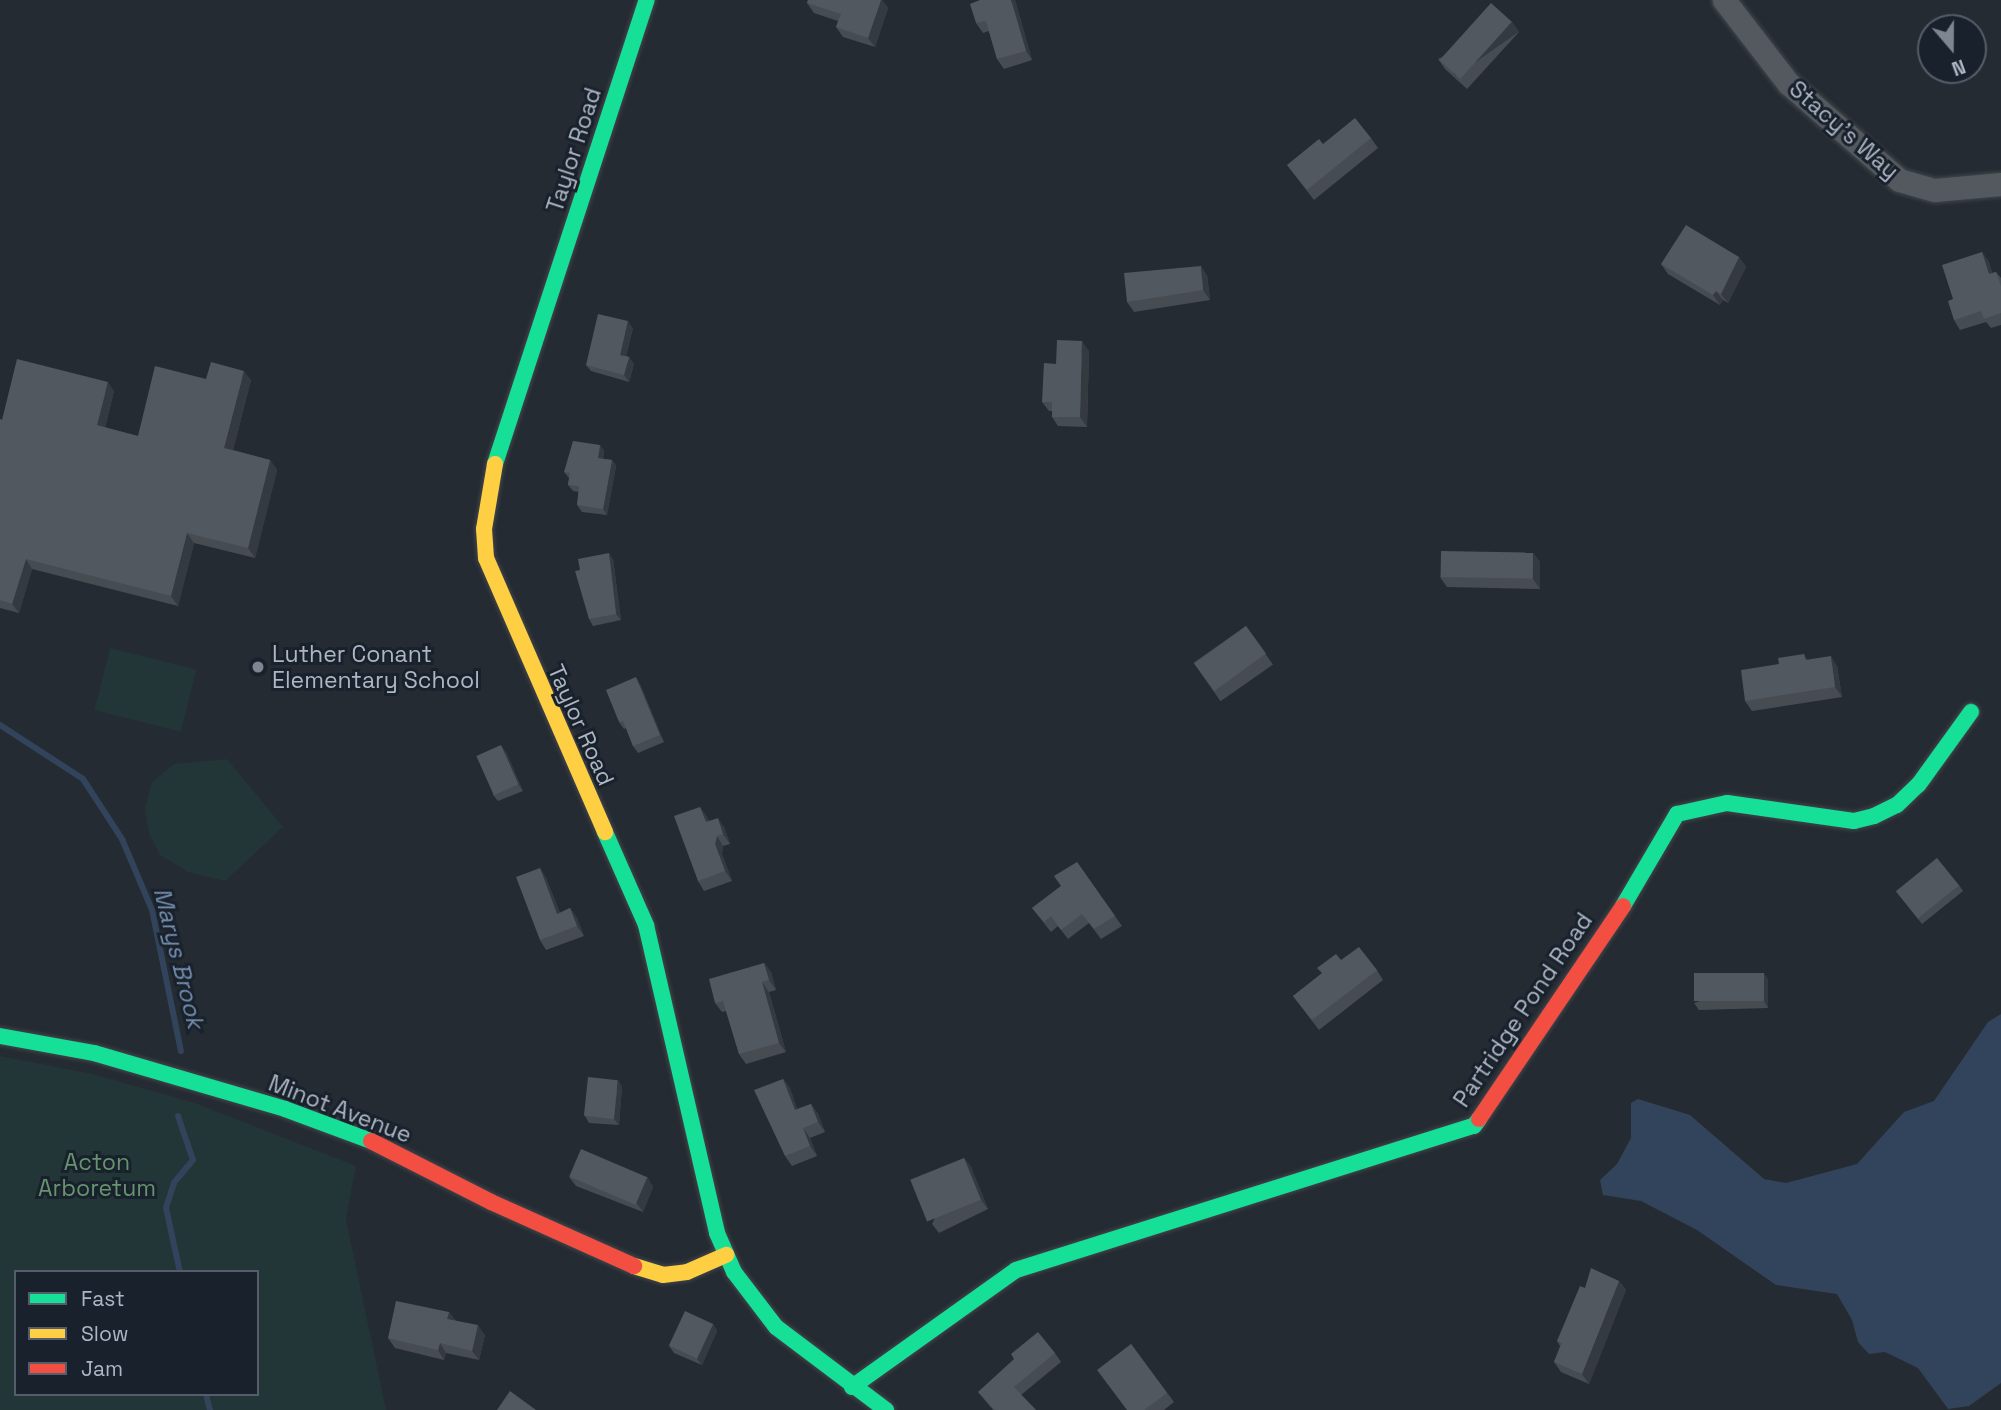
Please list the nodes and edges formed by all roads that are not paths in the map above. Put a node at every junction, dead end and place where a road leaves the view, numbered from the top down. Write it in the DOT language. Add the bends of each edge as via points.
graph roads {
  1 [pos="646,0"];
  2 [pos="1724,0"];
  3 [pos="2001,184"];
  4 [pos="1971,712"];
  5 [pos="0,1036"];
  6 [pos="726,1255"];
  7 [pos="852,1387"];
  8 [pos="886,1410"];
  1 -- 6 [label="street, Taylor Road" via="492,474 484,529 486,558 646,925 717,1233"];
  2 -- 3 [label="street, Stacy's Way" via="1788,83 1899,180 1935,190"];
  4 -- 7 [label="street, Partridge Pond Road" via="1919,784 1897,805 1874,816 1854,821 1727,803 1677,814 1655,858 1474,1126 1016,1270"];
  5 -- 6 [label="street, Minot Avenue" via="94,1053 285,1109 377,1143 491,1202 639,1268 663,1275 687,1272"];
  6 -- 7 [label="street, Taylor Road" via="776,1327"];
  7 -- 8 [label="street, Taylor Road"];
}
